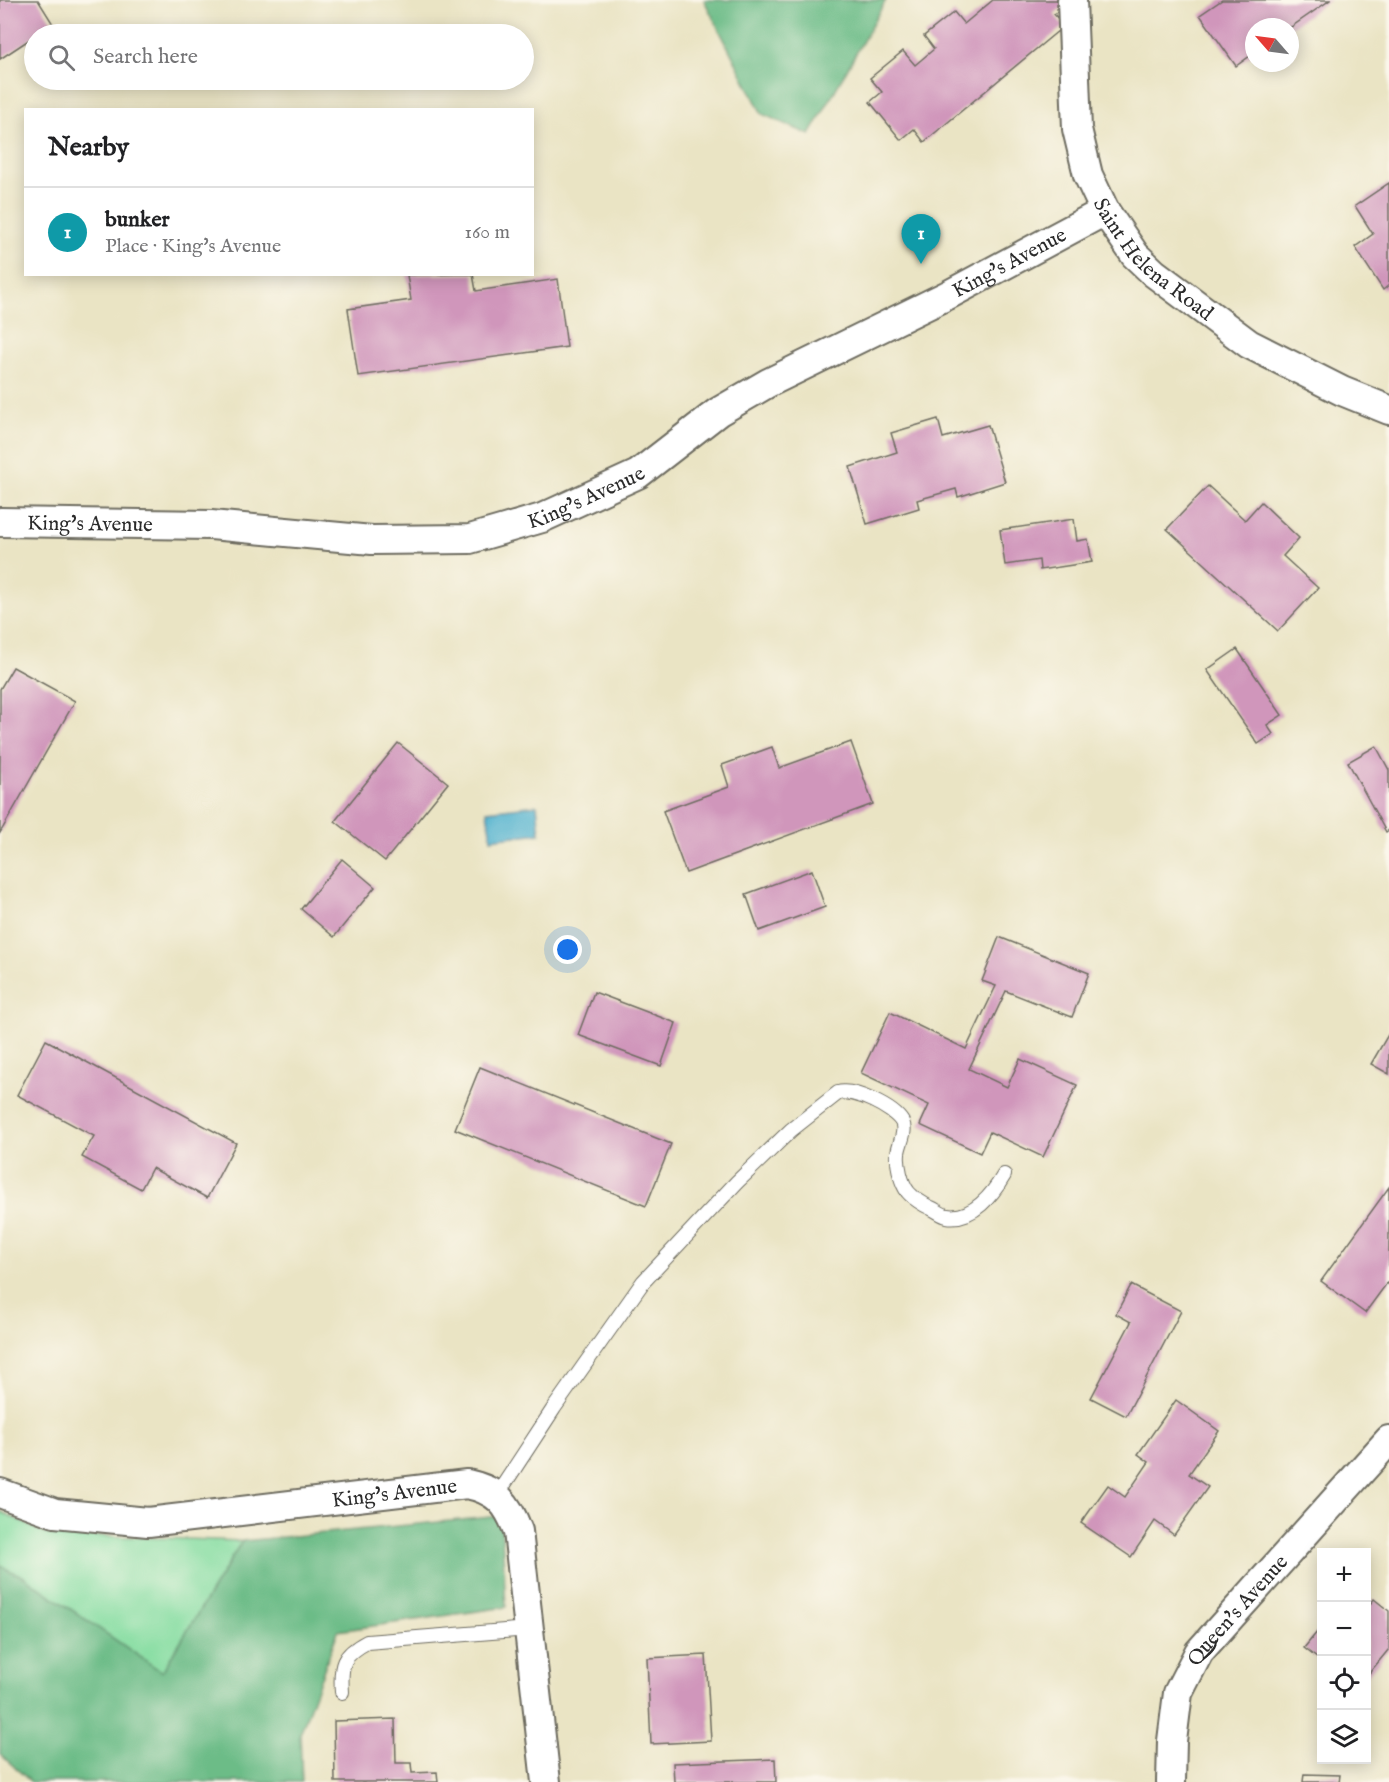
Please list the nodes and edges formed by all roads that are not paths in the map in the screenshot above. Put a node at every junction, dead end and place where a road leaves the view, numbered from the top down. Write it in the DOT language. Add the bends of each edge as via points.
graph roads {
  1 [pos="1072,0"];
  2 [pos="1105,212"];
  3 [pos="1389,411"];
  4 [pos="0,522"];
  5 [pos="1004,1175"];
  6 [pos="1389,1440"];
  7 [pos="0,1493"];
  8 [pos="497,1495"];
  9 [pos="529,1629"];
  10 [pos="342,1692"];
  11 [pos="546,1782"];
  12 [pos="1171,1782"];
  1 -- 2 [label="street, Saint Helena Road" via="1077,129 1088,174"];
  2 -- 3 [label="street, Saint Helena Road" via="1135,255 1154,273 1249,345"];
  2 -- 4 [label="street, King's Avenue" via="948,295 768,382 718,412 638,474 542,518 470,539 372,540 212,525"];
  5 -- 8 [label="lane" via="993,1193 963,1214 948,1216 927,1206 908,1192 899,1171 902,1122 873,1101 847,1091 838,1094 791,1130 736,1182 643,1282"];
  6 -- 12 [label="street, Queen's Avenue" via="1199,1652 1178,1693"];
  7 -- 8 [label="street, King's Avenue" via="55,1513 148,1522 467,1484"];
  8 -- 9 [label="street" via="511,1512 518,1531"];
  9 -- 10 [label="lane" via="367,1642 352,1650 341,1670"];
  9 -- 11 [label="street"];
}
